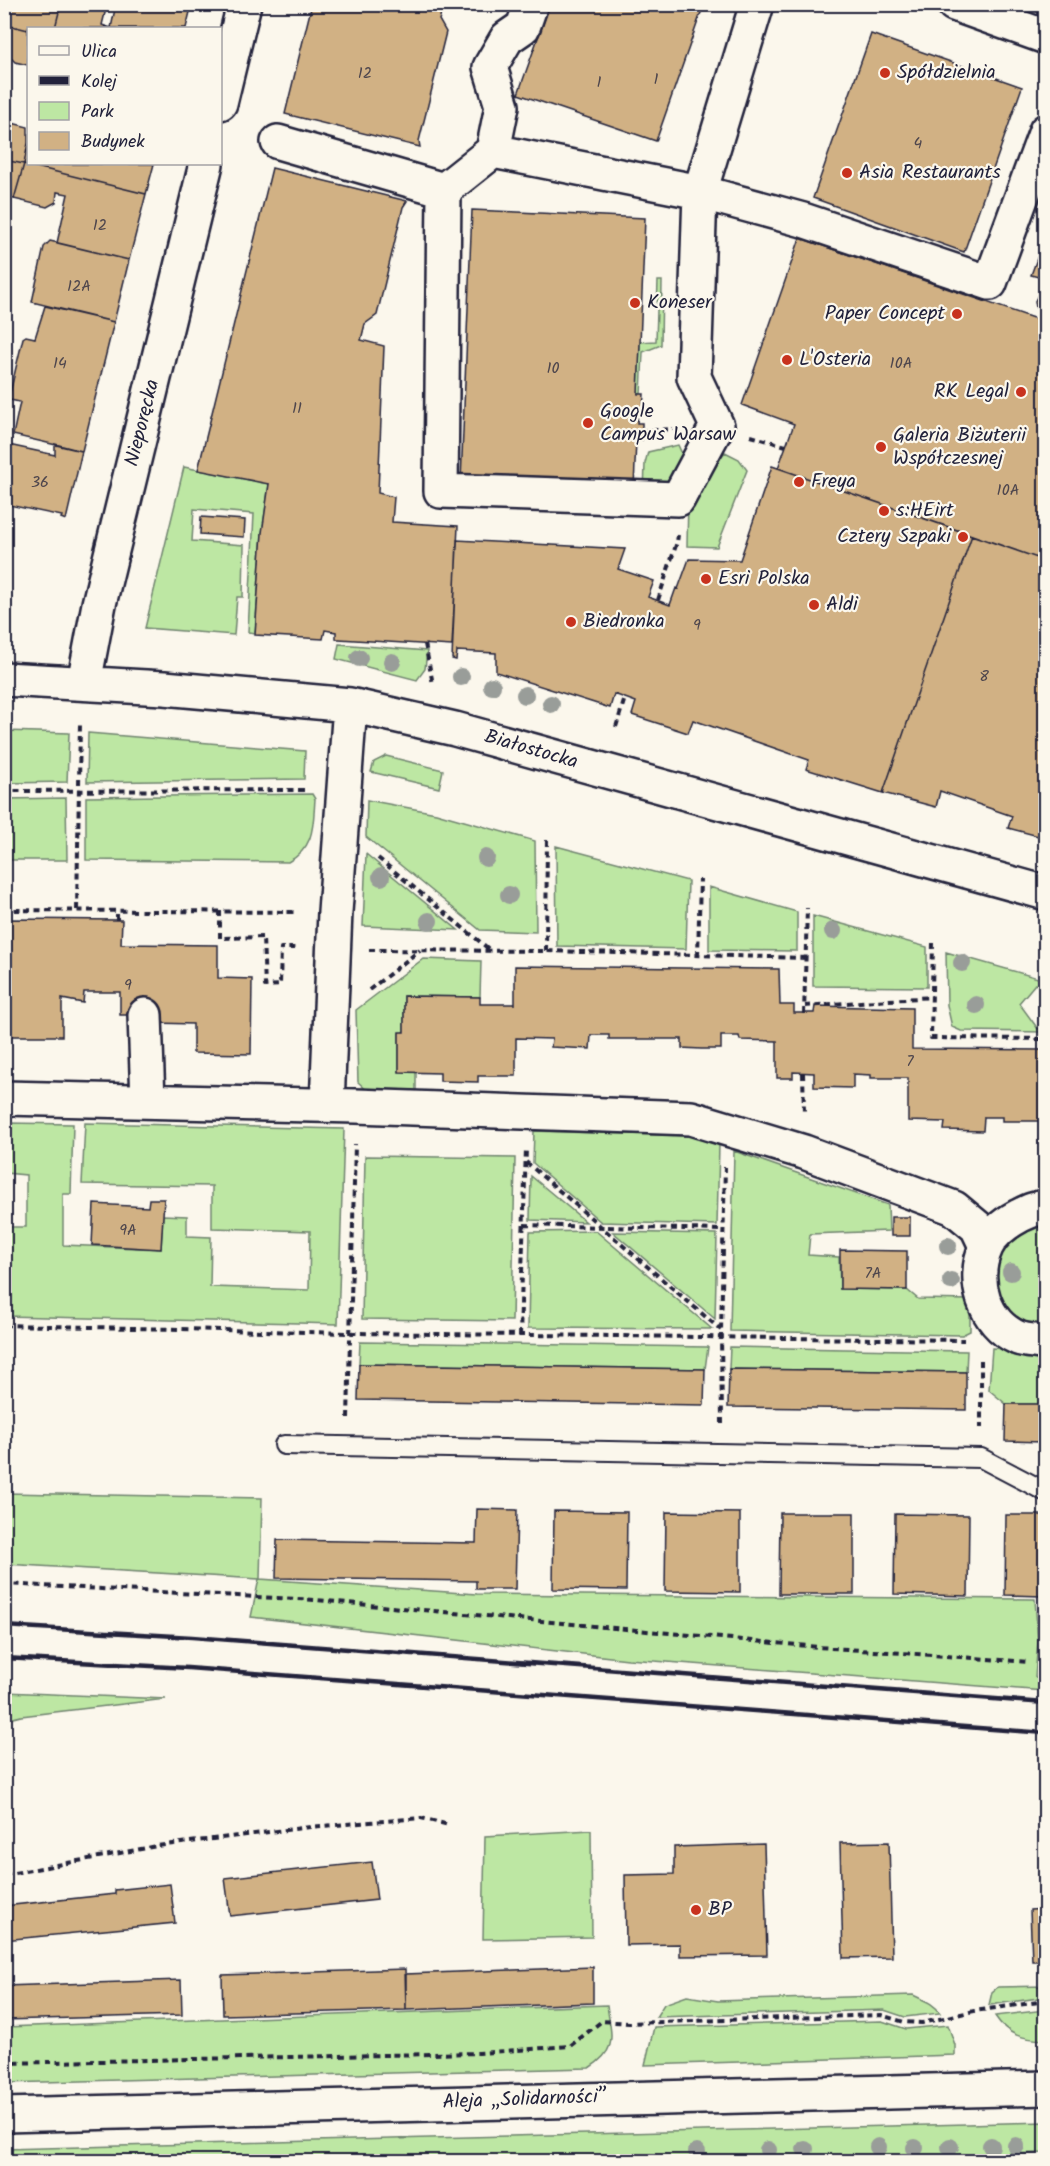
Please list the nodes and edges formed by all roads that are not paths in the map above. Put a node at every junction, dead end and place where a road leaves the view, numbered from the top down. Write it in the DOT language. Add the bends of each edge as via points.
graph roads {
  1 [pos="244,4"];
  2 [pos="531,4"];
  3 [pos="757,4"];
  4 [pos="954,4"];
  5 [pos="1046,37"];
  6 [pos="222,95"];
  7 [pos="1046,131"];
  8 [pos="278,142"];
  9 [pos="493,151"];
  10 [pos="206,165"];
  11 [pos="444,190"];
  12 [pos="700,192"];
  13 [pos="4,679"];
  14 [pos="84,683"];
  15 [pos="350,705"];
  16 [pos="1046,893"];
  17 [pos="145,1015"];
  18 [pos="4,1098"];
  19 [pos="148,1101"];
  20 [pos="342,1105"];
  21 [pos="1046,1208"];
  22 [pos="986,1246"];
  23 [pos="1032,1341"];
  24 [pos="284,1445"];
  25 [pos="1046,1492"];
  26 [pos="1046,2088"];
  27 [pos="4,2115"];
  1 -- 6 [label="street"];
  2 -- 9 [label="street" via="523,27 507,38 490,68 502,106"];
  3 -- 12 [label="street"];
  4 -- 5 [label="street"];
  7 -- 12 [label="street" via="990,283 803,220"];
  8 -- 11 [label="street"];
  9 -- 11 [label="street"];
  9 -- 12 [label="street"];
  10 -- 14 [label="street, Nieporęcka" via="99,604"];
  11 -- 12 [label="street" via="441,492 678,499 717,426 694,377"];
  13 -- 14 [label="street, Białostocka"];
  14 -- 15 [label="street, Białostocka"];
  15 -- 16 [label="street, Białostocka" via="455,729"];
  15 -- 20 [label="street" via="331,1019"];
  17 -- 19 [label="street"];
  18 -- 19 [label="street"];
  19 -- 20 [label="street"];
  20 -- 22 [label="street" via="691,1118 804,1152 954,1209 977,1227"];
  21 -- 22 [label="street" via="1026,1212 1005,1223"];
  22 -- 23 [label="street" via="980,1268 981,1292 990,1314 999,1325"];
  24 -- 25 [label="lane" via="981,1458"];
  26 -- 27 [label="street, Aleja „Solidarności”"];
}
